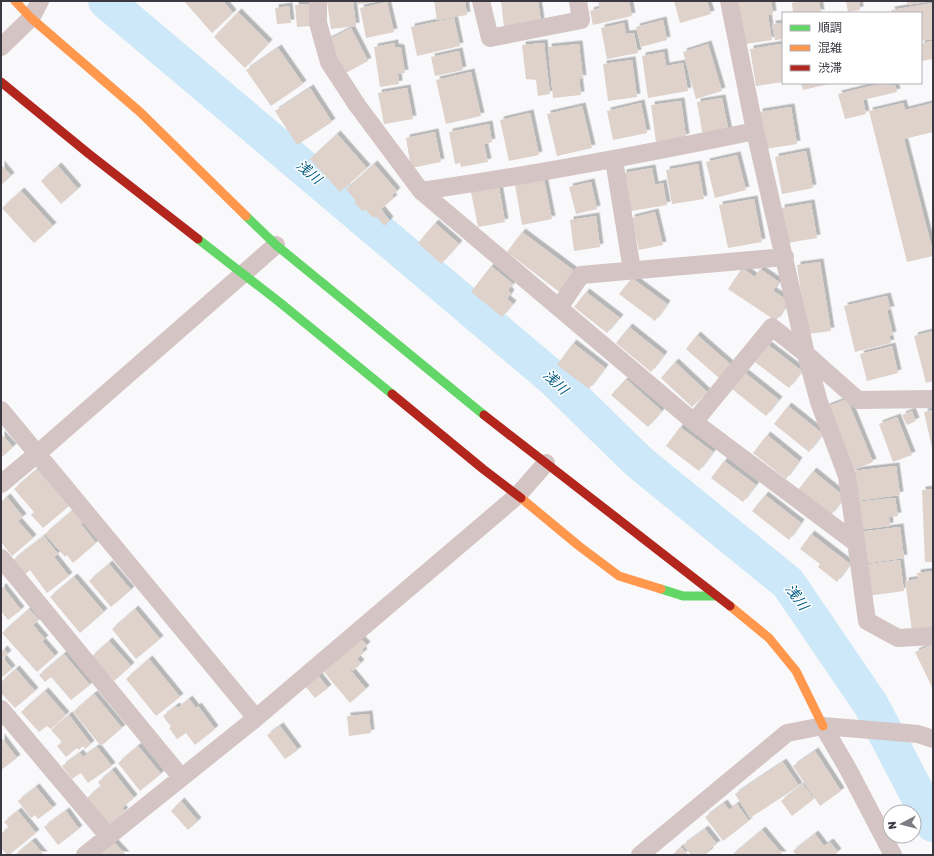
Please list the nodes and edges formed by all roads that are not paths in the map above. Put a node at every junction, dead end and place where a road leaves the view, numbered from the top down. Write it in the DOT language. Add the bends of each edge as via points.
graph roads {
  1 [pos="15,1"];
  2 [pos="40,1"];
  3 [pos="318,1"];
  4 [pos="481,1"];
  5 [pos="578,1"];
  6 [pos="729,1"];
  7 [pos="31,18"];
  8 [pos="1,47"];
  9 [pos="1,82"];
  10 [pos="755,131"];
  11 [pos="614,160"];
  12 [pos="421,191"];
  13 [pos="276,245"];
  14 [pos="785,257"];
  15 [pos="632,270"];
  16 [pos="242,274"];
  17 [pos="559,308"];
  18 [pos="806,354"];
  19 [pos="933,399"];
  20 [pos="1,410"];
  21 [pos="694,422"];
  22 [pos="37,454"];
  23 [pos="546,463"];
  24 [pos="1,484"];
  25 [pos="518,495"];
  26 [pos="856,543"];
  27 [pos="1,558"];
  28 [pos="717,596"];
  29 [pos="933,636"];
  30 [pos="1,709"];
  31 [pos="256,718"];
  32 [pos="823,726"];
  33 [pos="925,737"];
  34 [pos="181,777"];
  35 [pos="108,836"];
  36 [pos="85,855"];
  37 [pos="640,855"];
  38 [pos="893,855"];
  1 -- 7 [label="street"];
  2 -- 7 [label="street"];
  3 -- 12 [label="street" via="318,22 329,62 357,105"];
  4 -- 5 [label="street" via="490,38 581,20"];
  6 -- 10 [label="street"];
  7 -- 8 [label="street"];
  7 -- 13 [label="street" via="140,112"];
  9 -- 16 [label="street"];
  10 -- 11 [label="street"];
  10 -- 14 [label="street"];
  11 -- 12 [label="street"];
  11 -- 15 [label="street"];
  12 -- 17 [label="street"];
  13 -- 16 [label="street"];
  13 -- 23 [label="street" via="454,392"];
  14 -- 15 [label="street"];
  14 -- 18 [label="street"];
  15 -- 17 [label="street" via="581,275"];
  16 -- 22 [label="street"];
  16 -- 25 [label="street"];
  17 -- 21 [label="street"];
  18 -- 19 [label="street" via="858,400"];
  18 -- 21 [label="street" via="772,327"];
  18 -- 26 [label="street" via="819,402 847,476"];
  20 -- 22 [label="street"];
  21 -- 26 [label="street"];
  22 -- 24 [label="street"];
  22 -- 31 [label="street"];
  23 -- 25 [label="street"];
  23 -- 28 [label="street"];
  25 -- 28 [label="street" via="619,576 683,596"];
  25 -- 31 [label="street"];
  26 -- 29 [label="street" via="867,621 898,638"];
  27 -- 34 [label="street"];
  28 -- 32 [label="street" via="768,638 796,671"];
  30 -- 35 [label="street"];
  31 -- 34 [label="street"];
  32 -- 33 [label="street"];
  32 -- 37 [label="street" via="787,734"];
  32 -- 38 [label="street"];
  34 -- 35 [label="street"];
  35 -- 36 [label="street"];
}
